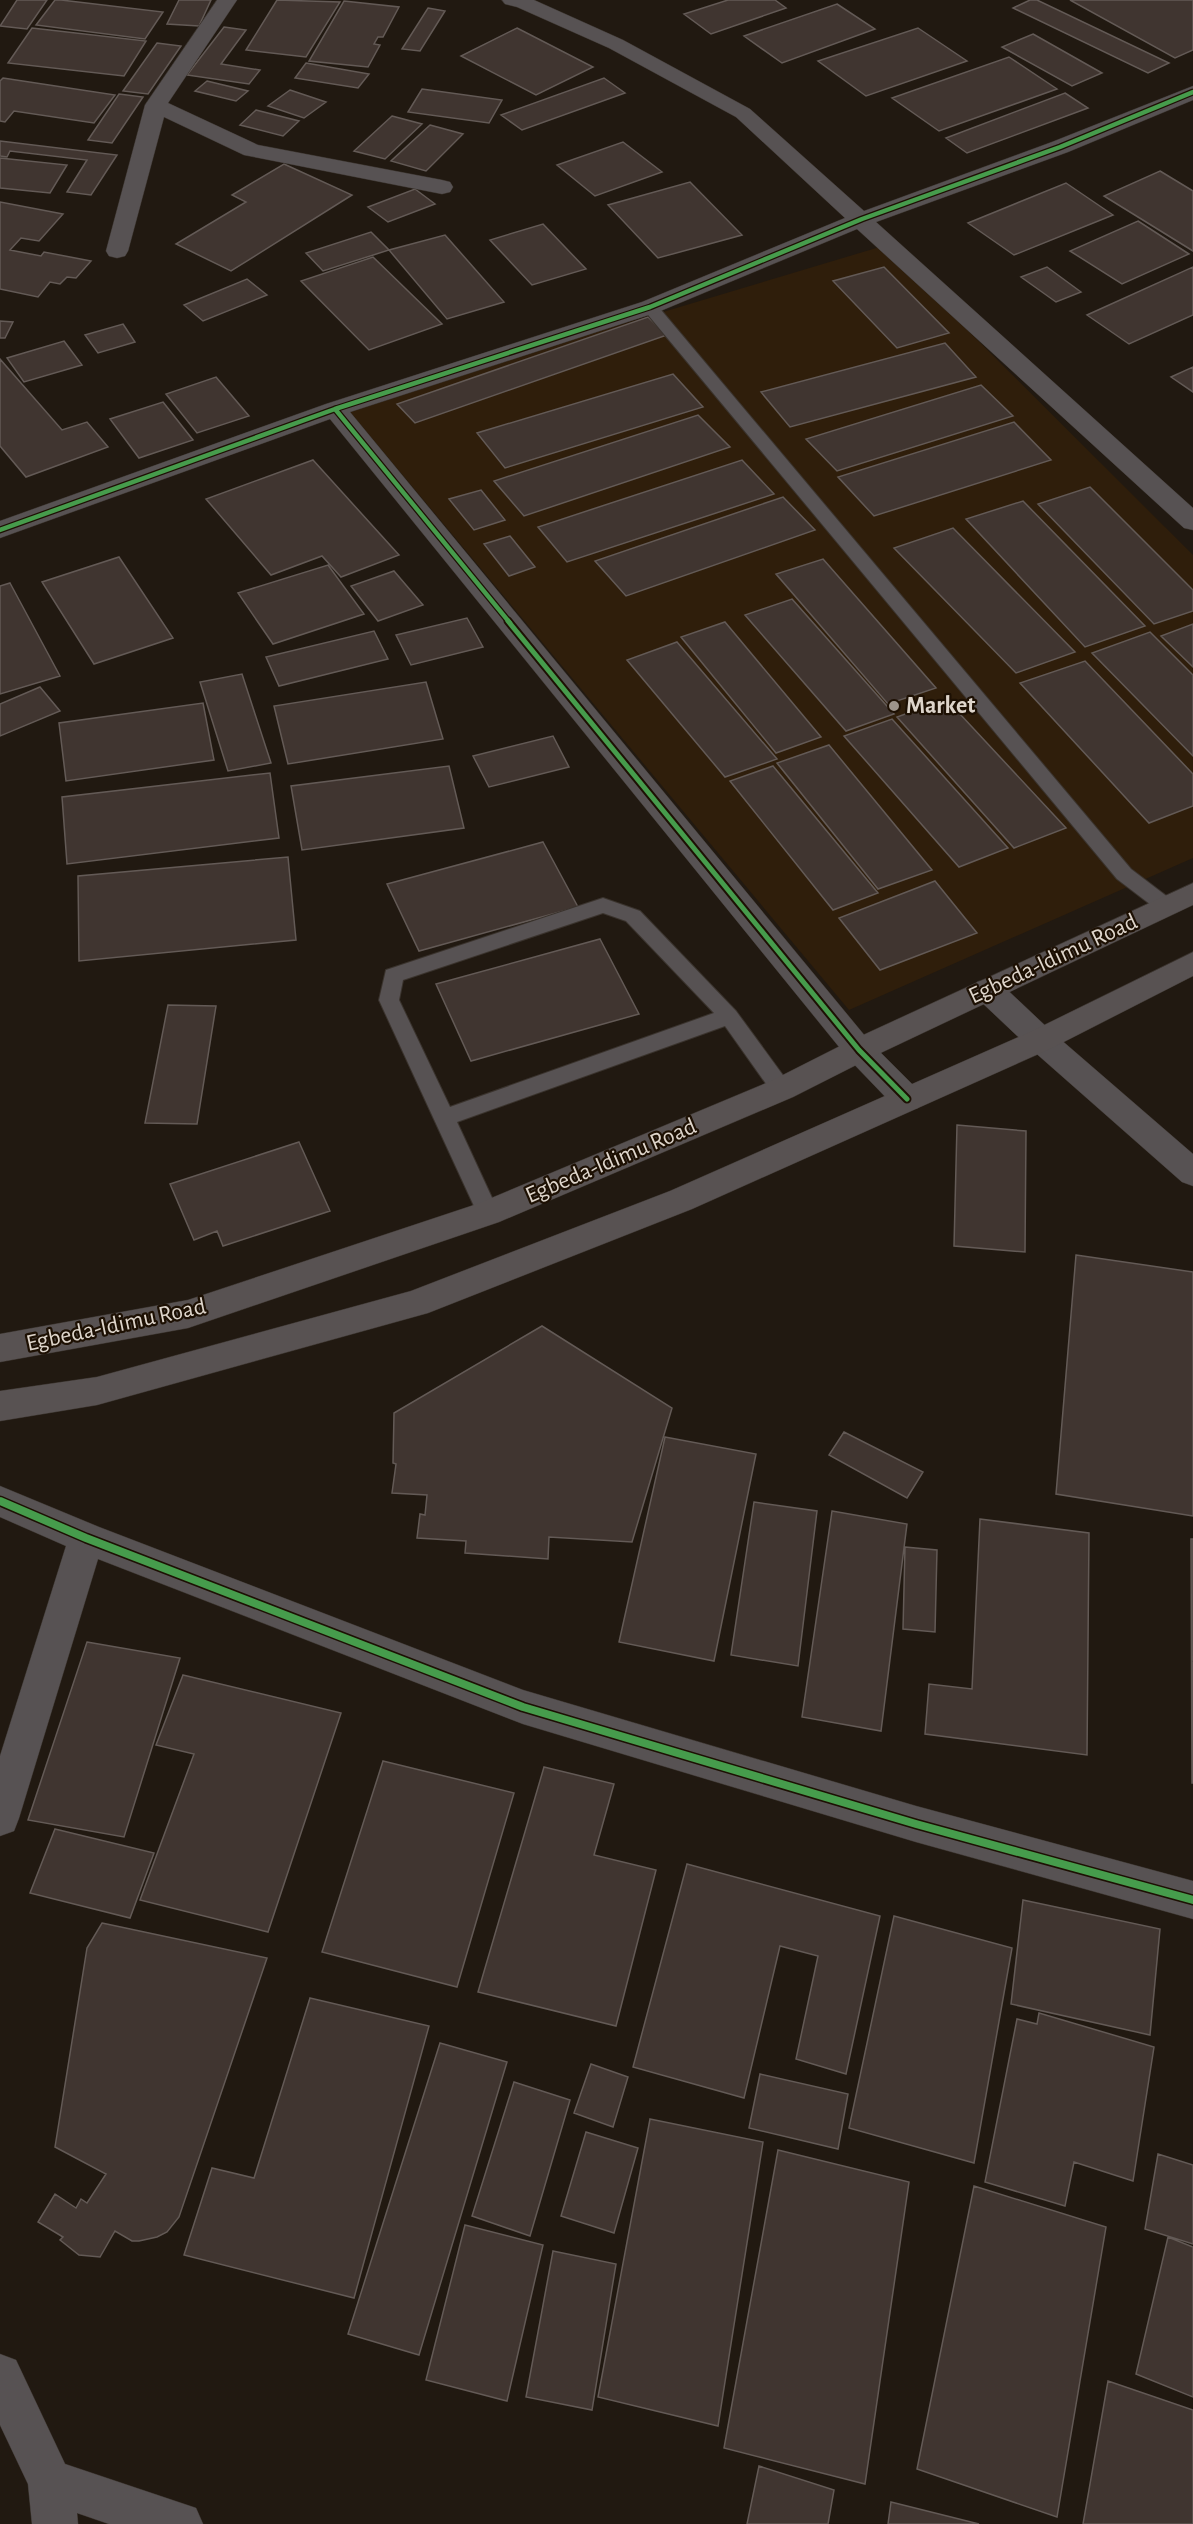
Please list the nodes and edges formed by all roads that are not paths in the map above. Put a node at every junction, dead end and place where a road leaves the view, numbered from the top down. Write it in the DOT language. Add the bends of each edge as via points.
graph roads {
  1 [pos="227,0"];
  2 [pos="512,0"];
  3 [pos="1193,92"];
  4 [pos="156,105"];
  5 [pos="442,187"];
  6 [pos="862,219"];
  7 [pos="117,251"];
  8 [pos="650,307"];
  9 [pos="334,409"];
  10 [pos="1193,522"];
  11 [pos="0,530"];
  12 [pos="1180,900"];
  13 [pos="1193,963"];
  14 [pos="988,990"];
  15 [pos="729,1016"];
  16 [pos="1041,1040"];
  17 [pos="859,1050"];
  18 [pos="782,1089"];
  19 [pos="907,1099"];
  20 [pos="444,1118"];
  21 [pos="1193,1173"];
  22 [pos="488,1213"];
  23 [pos="0,1348"];
  24 [pos="0,1406"];
  25 [pos="0,1501"];
  26 [pos="86,1539"];
  27 [pos="0,1818"];
  28 [pos="1193,1900"];
  29 [pos="0,2376"];
  30 [pos="52,2503"];
  31 [pos="180,2524"];
  1 -- 4 [label="street"];
  2 -- 6 [label="street" via="616,44 743,113"];
  3 -- 6 [label="street" via="1060,147"];
  4 -- 5 [label="street" via="252,150"];
  4 -- 7 [label="street"];
  6 -- 8 [label="street"];
  6 -- 10 [label="street"];
  8 -- 9 [label="street"];
  8 -- 12 [label="lane" via="1124,874"];
  9 -- 11 [label="street"];
  9 -- 17 [label="street"];
  12 -- 14 [label="main road, Egbeda-Idimu Road"];
  13 -- 16 [label="main road"];
  14 -- 16 [label="street"];
  14 -- 17 [label="main road, Egbeda-Idimu Road"];
  15 -- 18 [label="lane"];
  15 -- 20 [label="lane"];
  15 -- 20 [label="lane" via="633,915 603,905 393,975 389,1000"];
  16 -- 19 [label="main road"];
  16 -- 21 [label="street"];
  17 -- 18 [label="main road, Egbeda-Idimu Road"];
  17 -- 19 [label="street"];
  18 -- 22 [label="main road, Egbeda-Idimu Road"];
  19 -- 24 [label="main road" via="681,1200 416,1303 97,1391"];
  20 -- 22 [label="lane"];
  22 -- 23 [label="main road, Egbeda-Idimu Road" via="188,1314"];
  25 -- 26 [label="street"];
  26 -- 27 [label="street"];
  26 -- 28 [label="street" via="523,1707 915,1824"];
  29 -- 30 [label="street"];
  30 -- 31 [label="street"];
}
